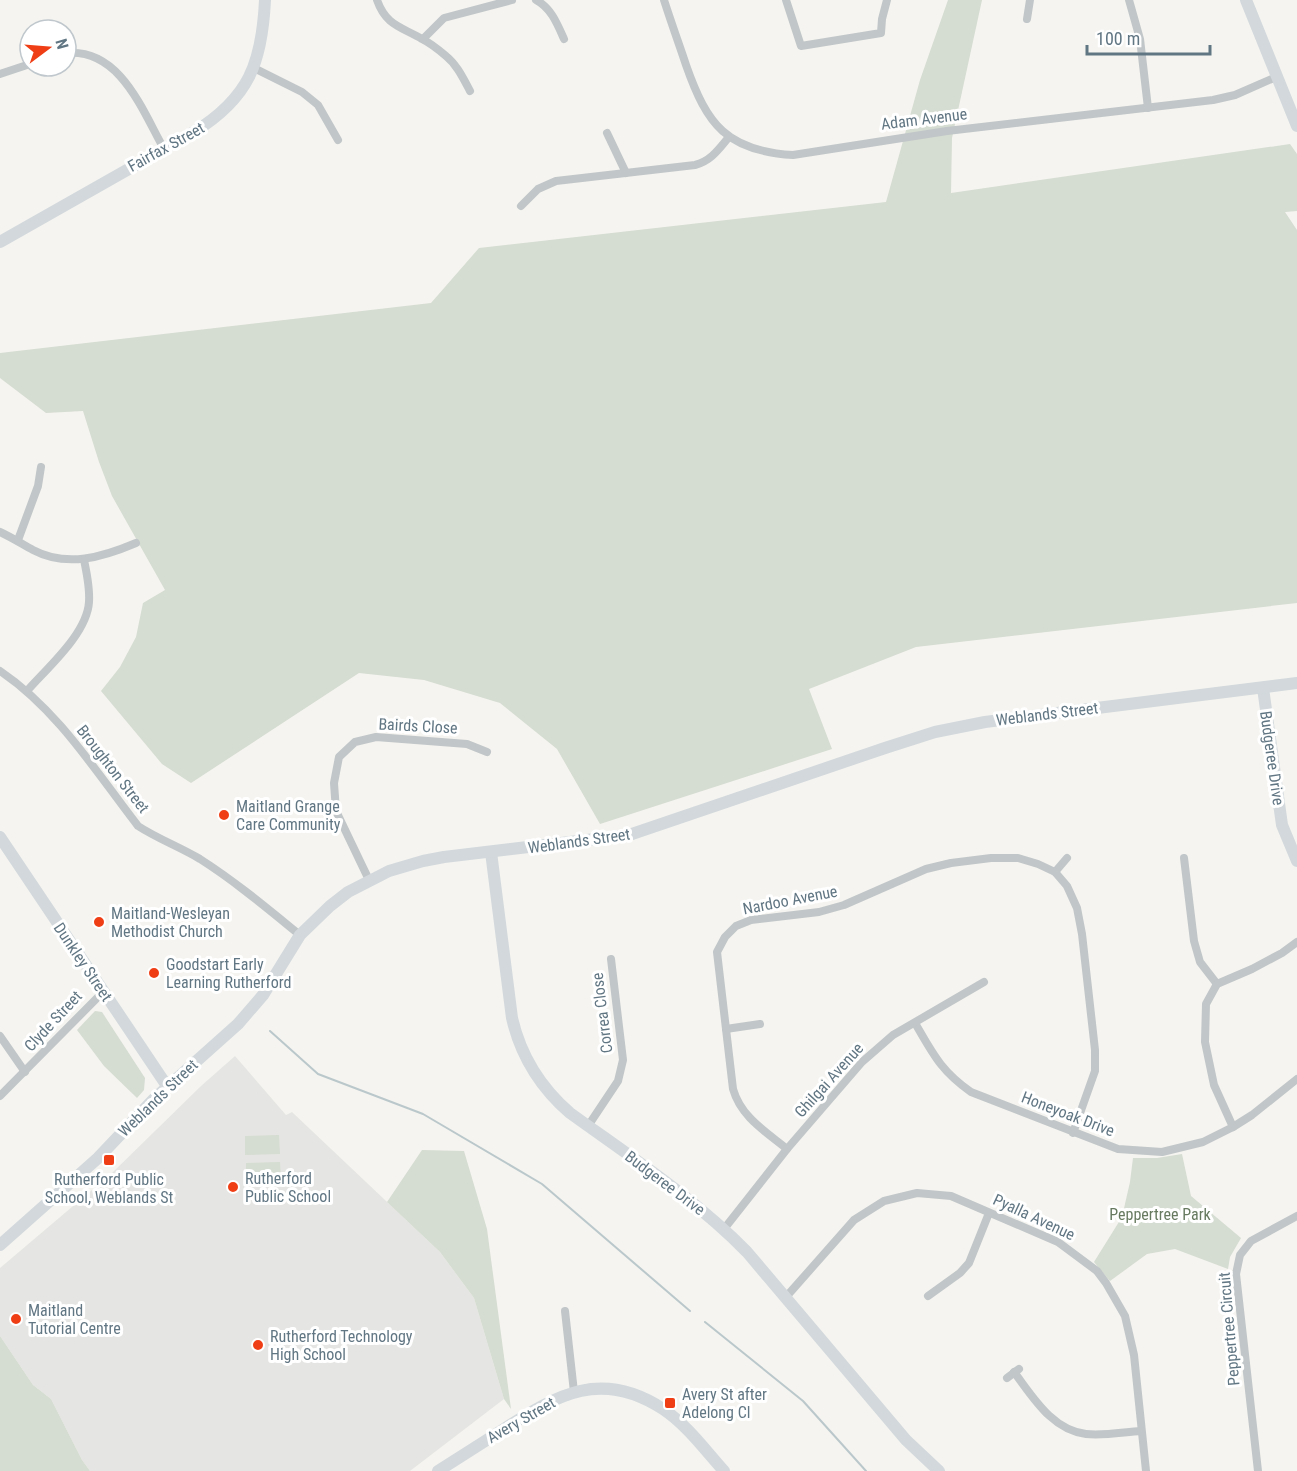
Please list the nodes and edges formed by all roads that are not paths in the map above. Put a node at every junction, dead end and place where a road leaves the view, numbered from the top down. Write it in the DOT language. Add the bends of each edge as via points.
graph roads {
  1 [pos="265,0"];
  2 [pos="377,0"];
  3 [pos="512,0"];
  4 [pos="536,0"];
  5 [pos="664,0"];
  6 [pos="786,0"];
  7 [pos="887,0"];
  8 [pos="1030,0"];
  9 [pos="1129,0"];
  10 [pos="1245,0"];
  11 [pos="1027,19"];
  12 [pos="423,39"];
  13 [pos="564,39"];
  14 [pos="78,53"];
  15 [pos="18,68"];
  16 [pos="254,68"];
  17 [pos="0,74"];
  18 [pos="1276,77"];
  19 [pos="470,91"];
  20 [pos="1149,108"];
  21 [pos="1297,126"];
  22 [pos="607,133"];
  23 [pos="729,137"];
  24 [pos="338,140"];
  25 [pos="164,149"];
  26 [pos="626,173"];
  27 [pos="521,206"];
  28 [pos="0,242"];
  29 [pos="41,467"];
  30 [pos="0,532"];
  31 [pos="18,540"];
  32 [pos="136,543"];
  33 [pos="84,560"];
  34 [pos="0,671"];
  35 [pos="1297,683"];
  36 [pos="1263,688"];
  37 [pos="27,691"];
  38 [pos="487,752"];
  39 [pos="0,837"];
  40 [pos="491,852"];
  41 [pos="1067,858"];
  42 [pos="1184,858"];
  43 [pos="1297,861"];
  44 [pos="1055,872"];
  45 [pos="369,880"];
  46 [pos="300,935"];
  47 [pos="1297,942"];
  48 [pos="611,959"];
  49 [pos="984,982"];
  50 [pos="1217,984"];
  51 [pos="103,992"];
  52 [pos="915,1023"];
  53 [pos="760,1024"];
  54 [pos="726,1029"];
  55 [pos="0,1036"];
  56 [pos="25,1072"];
  57 [pos="1297,1079"];
  58 [pos="167,1086"];
  59 [pos="0,1096"];
  60 [pos="588,1126"];
  61 [pos="1233,1127"];
  62 [pos="1073,1133"];
  63 [pos="787,1149"];
  64 [pos="989,1213"];
  65 [pos="1297,1216"];
  66 [pos="724,1229"];
  67 [pos="0,1245"];
  68 [pos="928,1296"];
  69 [pos="786,1297"];
  70 [pos="565,1311"];
  71 [pos="1013,1373"];
  72 [pos="574,1392"];
  73 [pos="1141,1431"];
  74 [pos="444,1469"];
  75 [pos="724,1471"];
  76 [pos="939,1471"];
  77 [pos="1146,1471"];
  78 [pos="1258,1471"];
  1 -- 16 [label="street, Fairfax Street" via="262,38"];
  2 -- 12 [label="street" via="396,27"];
  3 -- 12 [label="street" via="444,18"];
  4 -- 13 [label="street" via="546,5"];
  5 -- 23 [label="street, Adam Avenue" via="702,106"];
  6 -- 7 [label="street" via="801,45 881,33"];
  8 -- 11 [label="street"];
  9 -- 20 [label="street" via="1140,39"];
  10 -- 18 [label="street"];
  12 -- 19 [label="street" via="458,69"];
  14 -- 25 [label="street" via="94,57 123,79"];
  15 -- 17 [label="street"];
  16 -- 24 [label="street" via="302,92 318,105"];
  16 -- 25 [label="street, Fairfax Street" via="239,93 213,121"];
  18 -- 20 [label="street, Adam Avenue" via="1235,95"];
  18 -- 21 [label="street"];
  20 -- 23 [label="street, Adam Avenue" via="926,134 793,155 757,150"];
  22 -- 26 [label="street"];
  23 -- 26 [label="street" via="705,162"];
  25 -- 28 [label="street, Fairfax Street"];
  26 -- 27 [label="street" via="556,181 538,189"];
  29 -- 31 [label="street"];
  30 -- 31 [label="street"];
  31 -- 33 [label="street" via="50,556"];
  32 -- 33 [label="street"];
  33 -- 37 [label="street" via="89,603 86,618"];
  34 -- 37 [label="street, Broughton Street"];
  35 -- 36 [label="street, Weblands Street"];
  36 -- 40 [label="street, Weblands Street" via="959,727 885,748 638,833"];
  36 -- 43 [label="street, Budgeree Drive" via="1282,825"];
  37 -- 46 [label="street, Broughton Street" via="62,728 138,826 234,882"];
  38 -- 45 [label="street, Bairds Close" via="467,744 376,737 356,742 339,757 334,783 336,811"];
  39 -- 51 [label="street, Dunkley Street"];
  40 -- 45 [label="street, Weblands Street" via="423,861"];
  40 -- 60 [label="street, Budgeree Drive" via="517,1040 544,1088"];
  41 -- 44 [label="street"];
  42 -- 50 [label="street" via="1194,941 1200,962"];
  44 -- 54 [label="street, Nardoo Avenue" via="1018,858 951,863 926,869 844,905 751,920 736,926 717,952"];
  44 -- 62 [label="street" via="1077,908 1095,1050 1095,1071"];
  45 -- 46 [label="street, Weblands Street" via="330,906"];
  46 -- 58 [label="street, Weblands Street" via="253,1008"];
  47 -- 50 [label="street"];
  48 -- 60 [label="street, Correa Close" via="623,1060 618,1081"];
  49 -- 52 [label="street, Ghilgai Avenue"];
  50 -- 61 [label="street" via="1206,1004 1204,1042 1214,1085"];
  51 -- 56 [label="street, Clyde Street"];
  51 -- 58 [label="street, Dunkley Street"];
  52 -- 62 [label="street, Honeyoak Drive" via="941,1067 971,1092"];
  52 -- 63 [label="street, Ghilgai Avenue" via="893,1035 862,1062"];
  53 -- 54 [label="street"];
  54 -- 63 [label="street, Nardoo Avenue" via="737,1103 746,1116"];
  55 -- 56 [label="street"];
  56 -- 59 [label="street, Clyde Street"];
  57 -- 61 [label="street, Honeyoak Drive"];
  58 -- 67 [label="street, Weblands Street" via="105,1152"];
  60 -- 66 [label="street, Budgeree Drive"];
  61 -- 62 [label="street, Honeyoak Drive" via="1203,1142 1162,1152 1118,1149"];
  63 -- 66 [label="street, Ghilgai Avenue"];
  64 -- 68 [label="street" via="969,1263"];
  64 -- 69 [label="street, Pyalla Avenue" via="951,1196 917,1193 884,1201 854,1220"];
  64 -- 73 [label="street, Pyalla Avenue" via="1058,1242 1097,1271 1106,1283 1125,1316 1134,1355"];
  65 -- 78 [label="street, Peppertree Circuit" via="1251,1241 1240,1255 1236,1274"];
  66 -- 69 [label="street, Budgeree Drive"];
  69 -- 76 [label="street, Budgeree Drive" via="906,1440"];
  70 -- 72 [label="street"];
  71 -- 73 [label="street" via="1044,1411 1071,1430 1084,1434"];
  72 -- 74 [label="street, Avery Street" via="543,1404"];
  72 -- 75 [label="street, Avery Street" via="597,1388 637,1395 684,1425"];
  73 -- 77 [label="street, Pyalla Avenue"];
}
